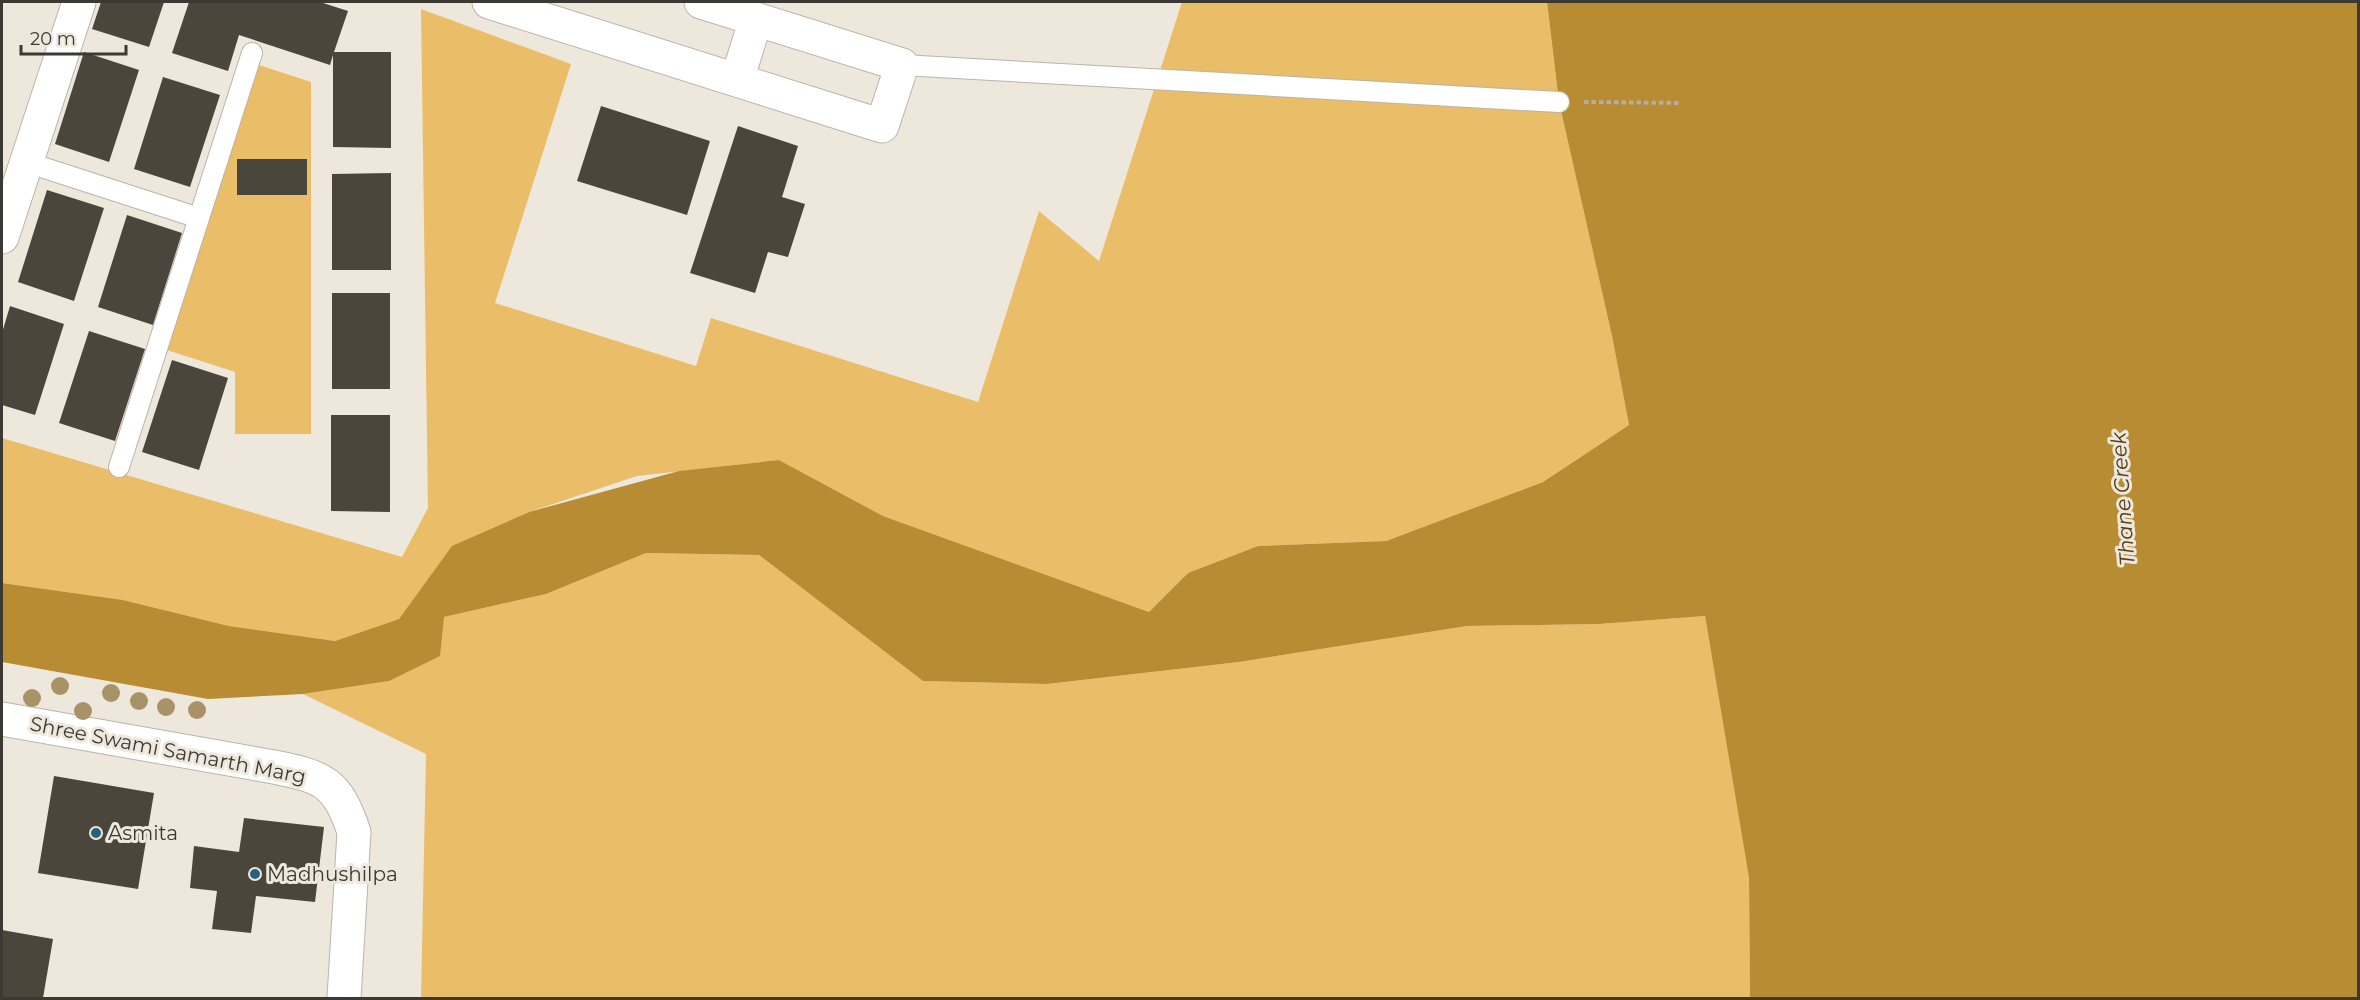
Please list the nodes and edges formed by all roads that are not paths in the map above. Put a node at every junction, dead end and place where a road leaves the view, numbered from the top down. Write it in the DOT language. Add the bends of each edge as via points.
graph roads {
  1 [pos="79,2"];
  2 [pos="489,2"];
  3 [pos="701,2"];
  4 [pos="756,19"];
  5 [pos="252,54"];
  6 [pos="902,65"];
  7 [pos="737,80"];
  8 [pos="1559,102"];
  9 [pos="26,162"];
  10 [pos="199,218"];
  11 [pos="2,237"];
  12 [pos="119,467"];
  13 [pos="2,719"];
  14 [pos="344,999"];
  1 -- 9 [label="street"];
  2 -- 7 [label="street"];
  3 -- 4 [label="street"];
  4 -- 6 [label="street"];
  4 -- 7 [label="street"];
  5 -- 10 [label="lane"];
  6 -- 7 [label="street" via="882,126"];
  6 -- 8 [label="lane"];
  9 -- 10 [label="lane"];
  9 -- 11 [label="street"];
  10 -- 12 [label="lane"];
  13 -- 14 [label="street, Shree Swami Samarth Marg" via="274,766 306,774 333,788 345,806 354,832"];
}
